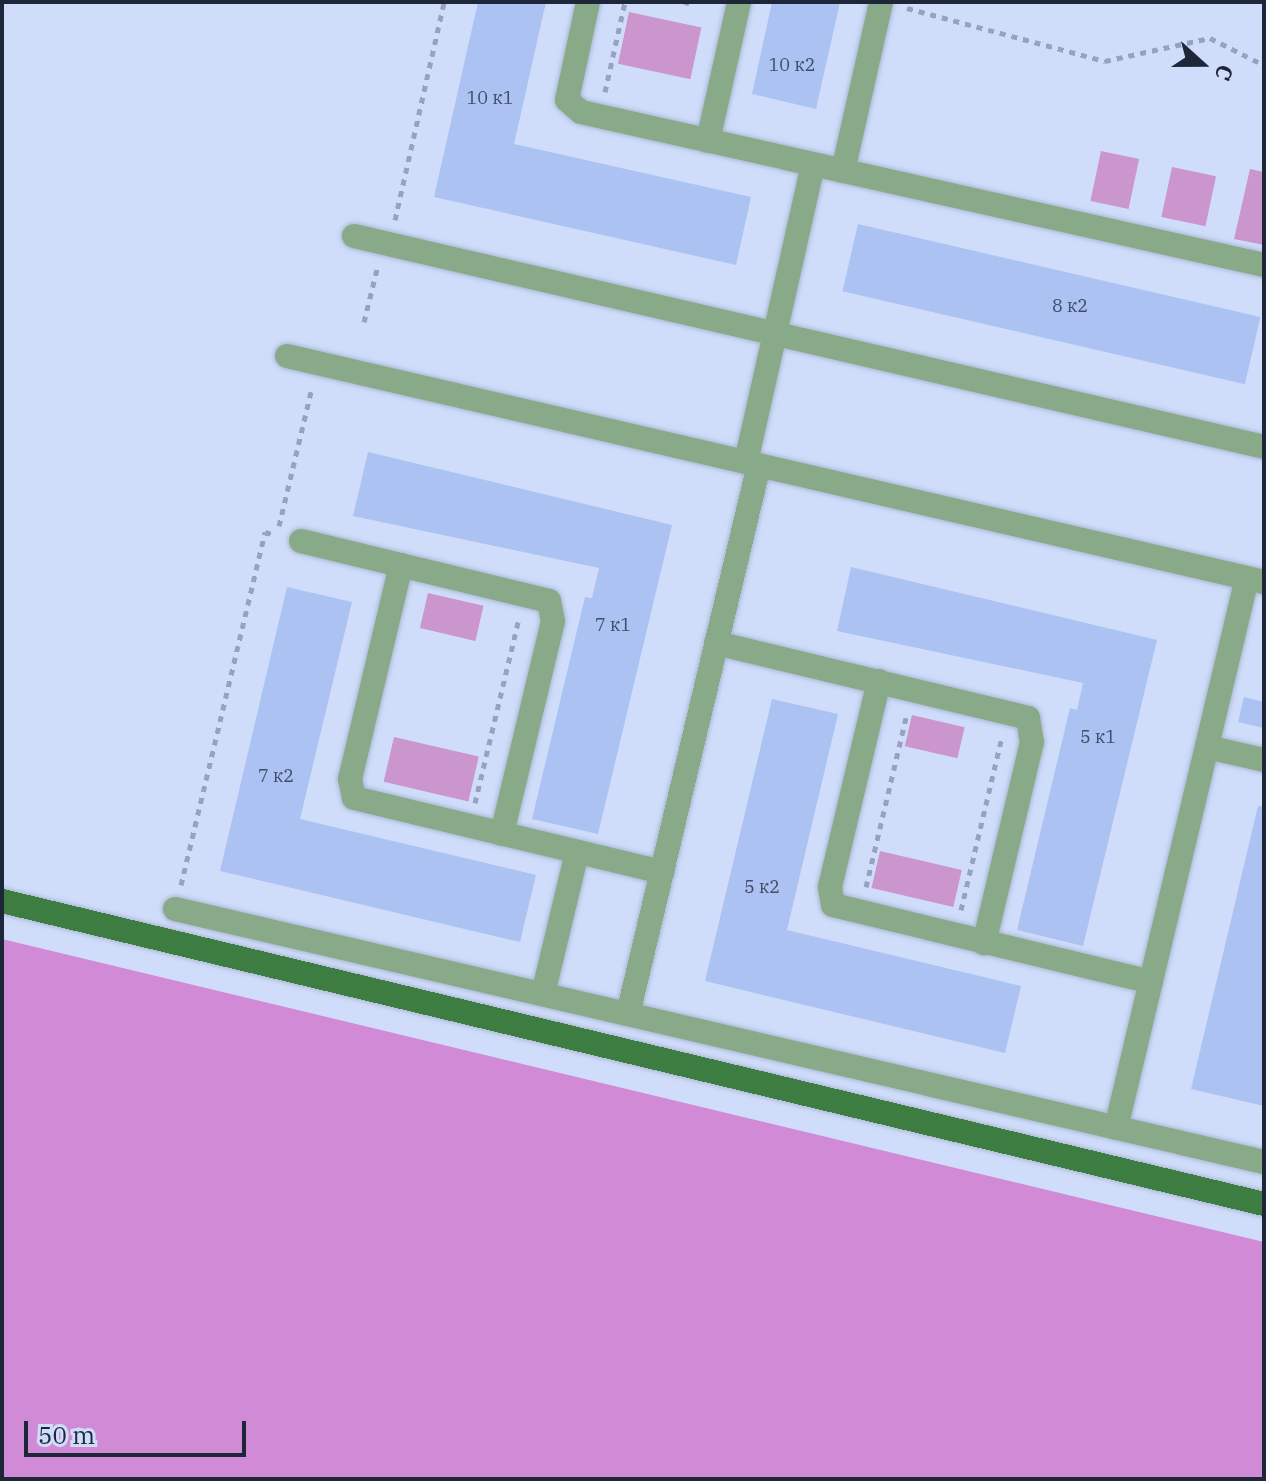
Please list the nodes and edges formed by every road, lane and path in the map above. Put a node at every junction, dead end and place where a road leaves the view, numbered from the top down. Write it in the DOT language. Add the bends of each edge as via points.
graph roads {
  1 [pos="444,2"];
  2 [pos="588,2"];
  3 [pos="625,2"];
  4 [pos="739,2"];
  5 [pos="889,4"];
  6 [pos="1264,65"];
  7 [pos="600,117"];
  8 [pos="708,141"];
  9 [pos="813,164"];
  10 [pos="843,171"];
  11 [pos="354,236"];
  12 [pos="386,244"];
  13 [pos="1264,265"];
  14 [pos="364,322"];
  15 [pos="775,334"];
  16 [pos="287,356"];
  17 [pos="318,363"];
  18 [pos="1264,447"];
  19 [pos="752,464"];
  20 [pos="277,535"];
  21 [pos="301,541"];
  22 [pos="401,565"];
  23 [pos="1255,580"];
  24 [pos="525,594"];
  25 [pos="716,643"];
  26 [pos="879,681"];
  27 [pos="913,690"];
  28 [pos="1008,712"];
  29 [pos="1207,747"];
  30 [pos="1264,760"];
  31 [pos="470,826"];
  32 [pos="502,834"];
  33 [pos="577,852"];
  34 [pos="662,872"];
  35 [pos="2,901"];
  36 [pos="175,909"];
  37 [pos="859,913"];
  38 [pos="954,936"];
  39 [pos="984,943"];
  40 [pos="1151,982"];
  41 [pos="543,994"];
  42 [pos="628,1014"];
  43 [pos="1116,1128"];
  44 [pos="1264,1162"];
  45 [pos="1264,1204"];
  1 -- 12 [label="path"];
  2 -- 7 [label="lane" via="567,100"];
  3 -- 7 [label="path"];
  4 -- 8 [label="lane"];
  5 -- 6 [label="path" via="1105,61 1210,38"];
  5 -- 10 [label="lane"];
  7 -- 8 [label="lane"];
  8 -- 9 [label="lane"];
  9 -- 10 [label="lane"];
  9 -- 15 [label="lane"];
  10 -- 13 [label="lane"];
  11 -- 12 [label="lane"];
  12 -- 14 [label="path"];
  12 -- 15 [label="lane"];
  15 -- 18 [label="lane"];
  15 -- 19 [label="lane"];
  16 -- 17 [label="lane"];
  17 -- 19 [label="lane"];
  17 -- 20 [label="path"];
  19 -- 23 [label="lane"];
  19 -- 25 [label="lane"];
  20 -- 21 [label="path"];
  20 -- 36 [label="path" via="265,532"];
  21 -- 22 [label="lane"];
  22 -- 24 [label="lane"];
  22 -- 31 [label="lane" via="349,791 363,801"];
  23 -- 29 [label="lane"];
  24 -- 31 [label="path"];
  24 -- 32 [label="lane" via="554,609"];
  25 -- 26 [label="lane"];
  25 -- 34 [label="lane"];
  26 -- 27 [label="lane"];
  26 -- 37 [label="lane" via="828,897"];
  27 -- 28 [label="lane"];
  27 -- 37 [label="path"];
  28 -- 38 [label="path"];
  28 -- 39 [label="lane" via="1028,718 1032,742"];
  29 -- 30 [label="lane"];
  29 -- 40 [label="lane"];
  31 -- 32 [label="lane"];
  32 -- 33 [label="lane"];
  33 -- 34 [label="lane"];
  33 -- 41 [label="lane"];
  34 -- 42 [label="lane"];
  35 -- 45 [label="main road"];
  36 -- 41 [label="lane"];
  37 -- 38 [label="lane"];
  38 -- 39 [label="lane"];
  39 -- 40 [label="lane"];
  40 -- 43 [label="lane"];
  41 -- 42 [label="lane"];
  42 -- 43 [label="lane"];
  43 -- 44 [label="lane"];
}
